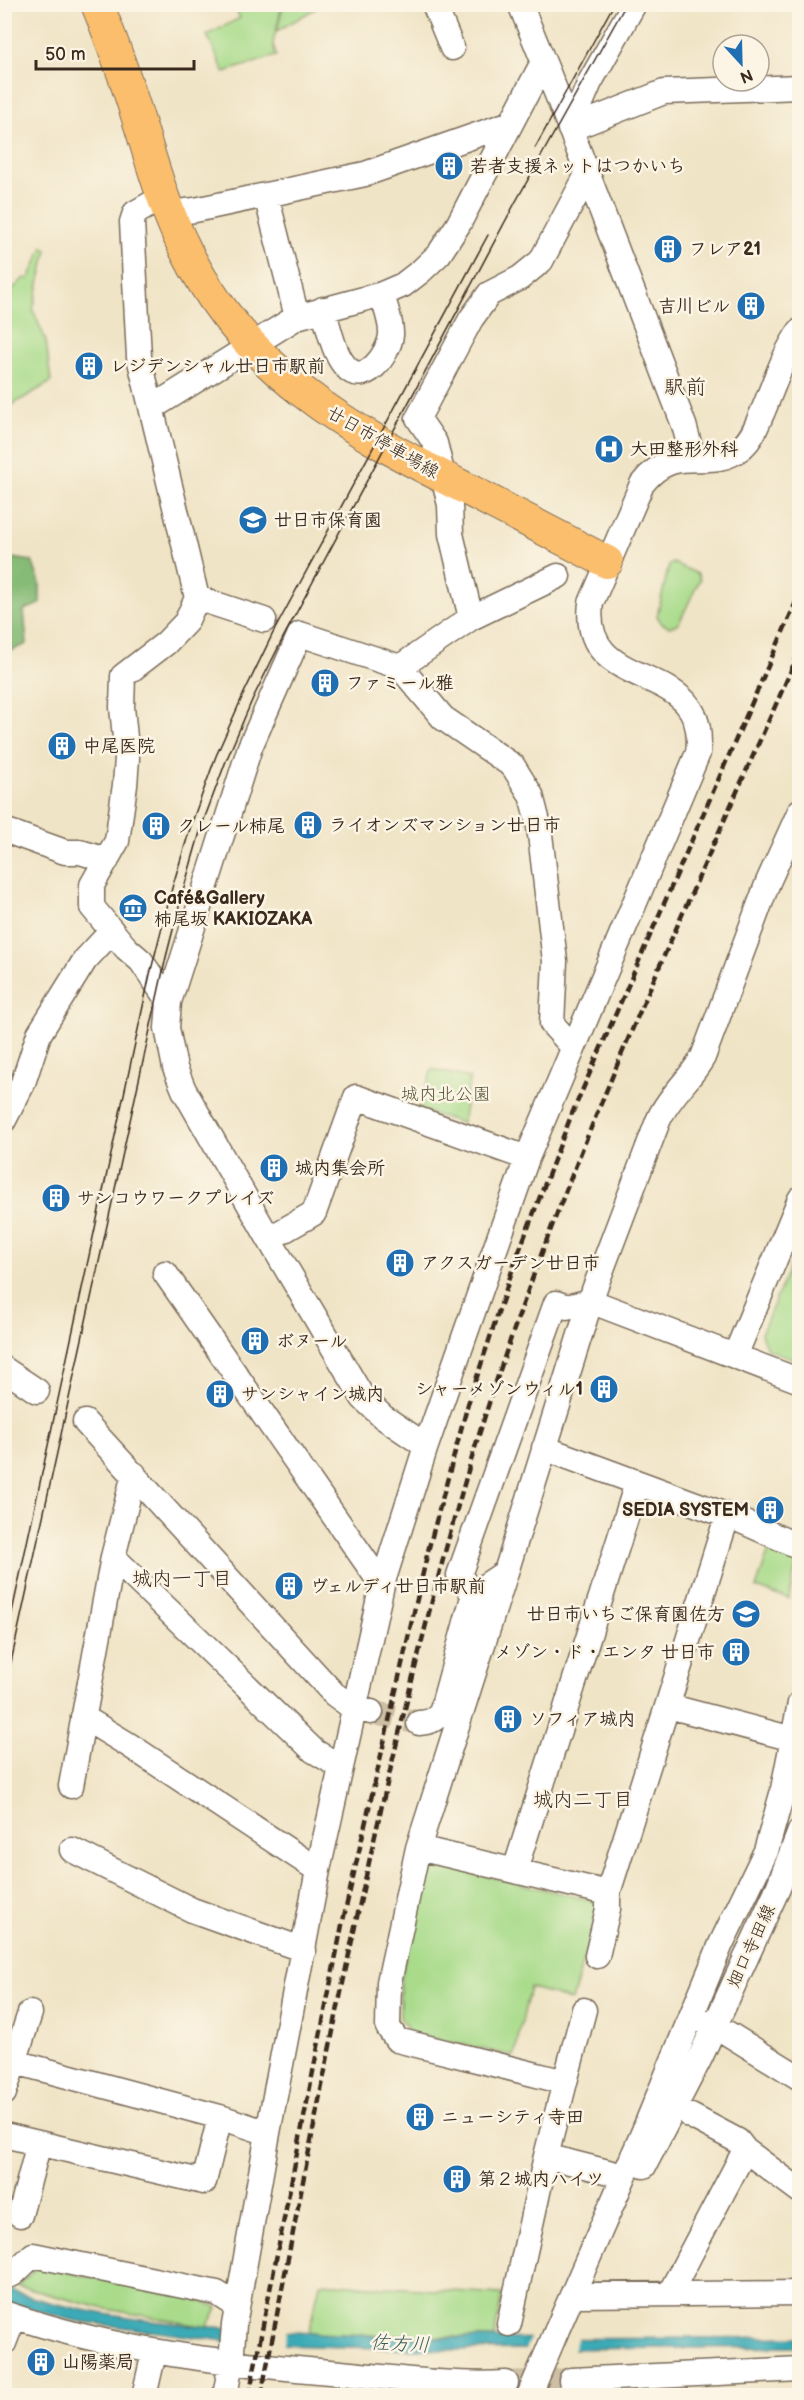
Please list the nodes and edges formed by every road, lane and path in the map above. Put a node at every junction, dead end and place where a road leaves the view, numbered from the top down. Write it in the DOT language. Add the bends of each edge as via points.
graph roads {
  1 [pos="97,4"];
  2 [pos="434,4"];
  3 [pos="520,4"];
  4 [pos="634,4"];
  5 [pos="452,48"];
  6 [pos="543,62"];
  7 [pos="800,87"];
  8 [pos="511,123"];
  9 [pos="570,129"];
  10 [pos="587,175"];
  11 [pos="266,195"];
  12 [pos="166,205"];
  13 [pos="382,294"];
  14 [pos="323,309"];
  15 [pos="297,317"];
  16 [pos="800,331"];
  17 [pos="252,346"];
  18 [pos="153,407"];
  19 [pos="693,458"];
  20 [pos="444,478"];
  21 [pos="608,562"];
  22 [pos="558,576"];
  23 [pos="197,598"];
  24 [pos="471,618"];
  25 [pos="264,620"];
  26 [pos="400,667"];
  27 [pos="800,811"];
  28 [pos="4,830"];
  29 [pos="792,848"];
  30 [pos="107,860"];
  31 [pos="112,931"];
  32 [pos="169,1002"];
  33 [pos="573,1047"];
  34 [pos="4,1120"];
  35 [pos="527,1158"];
  36 [pos="800,1199"];
  37 [pos="268,1239"];
  38 [pos="165,1273"];
  39 [pos="590,1301"];
  40 [pos="735,1356"];
  41 [pos="4,1369"];
  42 [pos="800,1381"];
  43 [pos="37,1391"];
  44 [pos="85,1422"];
  45 [pos="426,1446"];
  46 [pos="544,1448"];
  47 [pos="134,1474"];
  48 [pos="637,1483"];
  49 [pos="486,1498"];
  50 [pos="525,1510"];
  51 [pos="727,1517"];
  52 [pos="800,1547"];
  53 [pos="113,1557"];
  54 [pos="506,1572"];
  55 [pos="382,1585"];
  56 [pos="474,1594"];
  57 [pos="800,1703"];
  58 [pos="668,1706"];
  59 [pos="362,1710"];
  60 [pos="83,1717"];
  61 [pos="419,1723"];
  62 [pos="793,1739"];
  63 [pos="341,1767"];
  64 [pos="71,1786"];
  65 [pos="800,1831"];
  66 [pos="418,1848"];
  67 [pos="72,1850"];
  68 [pos="318,1870"];
  69 [pos="515,1870"];
  70 [pos="608,1893"];
  71 [pos="304,1950"];
  72 [pos="597,1956"];
  73 [pos="584,2010"];
  74 [pos="30,2013"];
  75 [pos="691,2016"];
  76 [pos="714,2027"];
  77 [pos="15,2062"];
  78 [pos="800,2078"];
  79 [pos="565,2082"];
  80 [pos="4,2093"];
  81 [pos="691,2116"];
  82 [pos="220,2117"];
  83 [pos="268,2133"];
  84 [pos="4,2135"];
  85 [pos="39,2143"];
  86 [pos="745,2150"];
  87 [pos="546,2156"];
  88 [pos="624,2176"];
  89 [pos="800,2191"];
  90 [pos="20,2215"];
  91 [pos="4,2277"];
  92 [pos="800,2293"];
  93 [pos="670,2294"];
  94 [pos="575,2295"];
  95 [pos="8,2314"];
  96 [pos="508,2324"];
  97 [pos="556,2332"];
  98 [pos="234,2334"];
  99 [pos="4,2343"];
  100 [pos="154,2353"];
  101 [pos="800,2369"];
  102 [pos="571,2380"];
  103 [pos="493,2388"];
  104 [pos="144,2396"];
  105 [pos="225,2396"];
  106 [pos="529,2396"];
  1 -- 12 [label="main road, 廿日市停車場線"];
  2 -- 5 [label="street"];
  3 -- 6 [label="street"];
  4 -- 9 [label="street" via="590,82"];
  6 -- 8 [label="street"];
  6 -- 9 [label="street"];
  7 -- 9 [label="street" via="664,92"];
  8 -- 11 [label="street" via="364,174"];
  8 -- 13 [label="street" via="469,206 439,254 403,285"];
  9 -- 10 [label="street"];
  10 -- 19 [label="street" via="684,425"];
  10 -- 20 [label="street" via="541,261 520,278 489,294 471,319 418,418 435,443"];
  11 -- 12 [label="street"];
  11 -- 15 [label="street"];
  12 -- 17 [label="main road, 廿日市停車場線" via="202,282"];
  12 -- 18 [label="street" via="135,213 132,222 139,357"];
  13 -- 14 [label="street"];
  13 -- 14 [label="street" via="391,339 376,367 362,374 343,364"];
  14 -- 15 [label="street"];
  15 -- 17 [label="street"];
  16 -- 19 [label="street" via="744,446 722,458"];
  17 -- 18 [label="street"];
  17 -- 20 [label="main road, 廿日市停車場線" via="336,417"];
  18 -- 23 [label="street"];
  19 -- 21 [label="street" via="673,460 648,476 637,492"];
  20 -- 21 [label="main road, 廿日市停車場線"];
  20 -- 24 [label="street" via="451,534"];
  21 -- 33 [label="street" via="591,603 590,623 596,641 615,664 664,685 681,697 693,713 699,743 694,763"];
  22 -- 24 [label="street"];
  23 -- 25 [label="street"];
  23 -- 30 [label="street" via="186,622 123,676 125,784 117,841"];
  24 -- 26 [label="street"];
  26 -- 32 [label="street" via="300,634 250,747"];
  26 -- 33 [label="street" via="443,718 513,766 531,795 555,961 552,1024"];
  27 -- 29 [label="street"];
  28 -- 30 [label="street" via="65,852"];
  29 -- 39 [label="street" via="753,921 708,1045 696,1068 661,1113"];
  30 -- 31 [label="street" via="92,885 92,907"];
  31 -- 32 [label="street" via="141,961"];
  31 -- 34 [label="street" via="85,960 39,1034 23,1083"];
  32 -- 37 [label="street" via="167,1028 184,1090"];
  33 -- 35 [label="street"];
  35 -- 37 [label="street" via="356,1097 314,1213"];
  35 -- 45 [label="street"];
  36 -- 40 [label="street"];
  37 -- 45 [label="street" via="363,1398 382,1417"];
  38 -- 55 [label="street"];
  39 -- 40 [label="street"];
  39 -- 46 [label="street"];
  39 -- 49 [label="street" via="567,1307 556,1303"];
  40 -- 42 [label="street"];
  41 -- 43 [label="street"];
  44 -- 47 [label="street"];
  45 -- 55 [label="street"];
  46 -- 48 [label="street"];
  46 -- 50 [label="street"];
  47 -- 53 [label="street"];
  47 -- 59 [label="street" via="334,1694"];
  48 -- 51 [label="street"];
  48 -- 69 [label="street"];
  49 -- 50 [label="street"];
  49 -- 56 [label="street" via="459,1575"];
  50 -- 54 [label="street"];
  51 -- 52 [label="street"];
  51 -- 58 [label="street"];
  53 -- 60 [label="street"];
  53 -- 63 [label="street" via="314,1751"];
  54 -- 56 [label="street"];
  54 -- 66 [label="street"];
  55 -- 59 [label="street"];
  56 -- 61 [label="street" via="442,1709 438,1717"];
  57 -- 62 [label="street"];
  58 -- 62 [label="street"];
  58 -- 70 [label="street"];
  59 -- 63 [label="street"];
  60 -- 64 [label="street"];
  60 -- 68 [label="street"];
  62 -- 75 [label="street" via="766,1851"];
  63 -- 68 [label="street"];
  65 -- 76 [label="street, 畑口寺田線"];
  66 -- 69 [label="street"];
  66 -- 79 [label="street" via="389,1982 388,2027 398,2040"];
  67 -- 71 [label="street" via="192,1910"];
  68 -- 71 [label="street"];
  69 -- 70 [label="street"];
  70 -- 72 [label="street" via="609,1909"];
  71 -- 83 [label="street"];
  73 -- 79 [label="street"];
  74 -- 77 [label="street"];
  75 -- 76 [label="street"];
  75 -- 88 [label="street"];
  76 -- 78 [label="street"];
  76 -- 94 [label="street, 畑口寺田線"];
  77 -- 80 [label="street"];
  77 -- 82 [label="street"];
  79 -- 87 [label="street"];
  81 -- 86 [label="street" via="738,2141"];
  82 -- 83 [label="street"];
  82 -- 85 [label="street" via="204,2182"];
  83 -- 98 [label="street"];
  84 -- 85 [label="street"];
  85 -- 90 [label="street"];
  86 -- 89 [label="street"];
  86 -- 93 [label="street"];
  87 -- 88 [label="street"];
  87 -- 96 [label="street"];
  88 -- 97 [label="street"];
  91 -- 98 [label="street" via="13,2274 33,2255 217,2293"];
  92 -- 93 [label="street"];
  93 -- 94 [label="street"];
  94 -- 97 [label="street, 畑口寺田線"];
  95 -- 99 [label="street"];
  95 -- 100 [label="street" via="69,2334"];
  97 -- 106 [label="street, bridge"];
  98 -- 100 [label="street"];
  98 -- 103 [label="street" via="255,2366"];
  98 -- 105 [label="street"];
  100 -- 104 [label="street"];
  101 -- 102 [label="street"];
}
